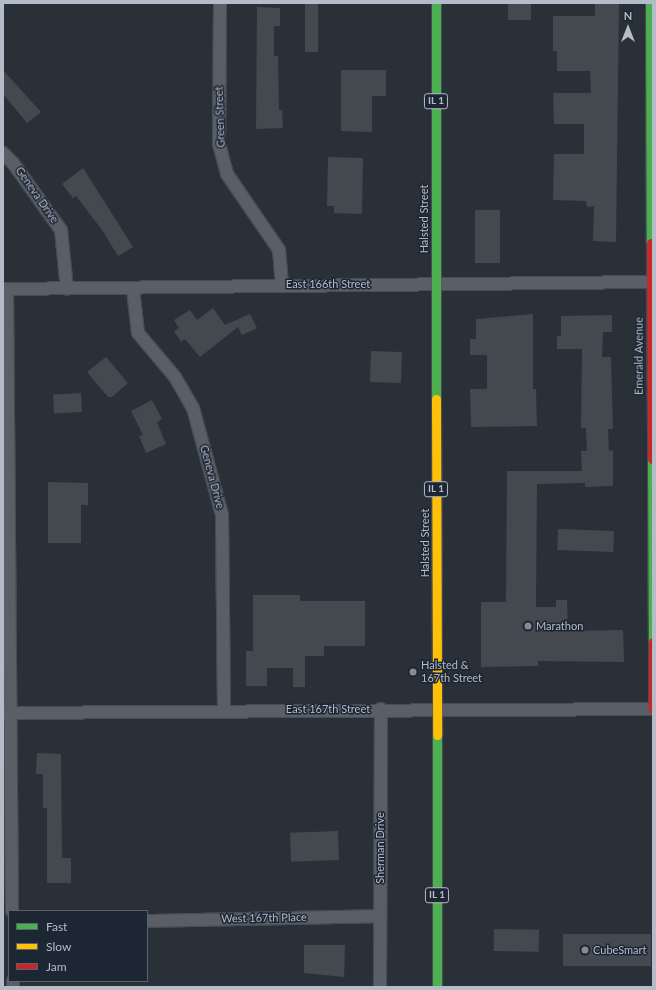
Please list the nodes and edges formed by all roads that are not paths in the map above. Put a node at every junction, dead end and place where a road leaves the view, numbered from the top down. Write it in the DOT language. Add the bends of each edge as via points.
graph roads {
  1 [pos="220,3"];
  2 [pos="436,3"];
  3 [pos="650,3"];
  4 [pos="3,153"];
  5 [pos="652,282"];
  6 [pos="437,283"];
  7 [pos="282,285"];
  8 [pos="67,289"];
  9 [pos="133,289"];
  10 [pos="5,290"];
  11 [pos="436,708"];
  12 [pos="381,709"];
  13 [pos="653,709"];
  14 [pos="224,710"];
  15 [pos="8,713"];
  16 [pos="12,910"];
  17 [pos="380,916"];
  18 [pos="148,921"];
  19 [pos="380,987"];
  20 [pos="437,987"];
  1 -- 7 [label="street, Green Street" via="219,144 227,174 279,250"];
  2 -- 6 [label="main road, Halsted Street / IL 1"];
  3 -- 5 [label="main road, Emerald Avenue"];
  4 -- 8 [label="street, Geneva Drive" via="62,230"];
  5 -- 6 [label="street, East 166th Street"];
  5 -- 13 [label="main road, Emerald Avenue"];
  6 -- 7 [label="street, East 166th Street"];
  6 -- 11 [label="main road, Halsted Street / IL 1"];
  7 -- 9 [label="street, East 166th Street"];
  8 -- 9 [label="street, East 166th Street"];
  8 -- 10 [label="street, East 166th Street"];
  9 -- 14 [label="street, Geneva Drive" via="138,333 175,377 193,408 222,514"];
  10 -- 15 [label="street"];
  11 -- 12 [label="street, East 167th Street"];
  11 -- 13 [label="street, East 167th Street"];
  11 -- 20 [label="main road, Halsted Street / IL 1"];
  12 -- 14 [label="street, East 167th Street"];
  12 -- 17 [label="street, Sherman Drive"];
  14 -- 15 [label="street, East 167th Street"];
  15 -- 16 [label="street"];
  17 -- 18 [label="street, West 167th Place"];
  17 -- 19 [label="street, Sherman Drive"];
}
